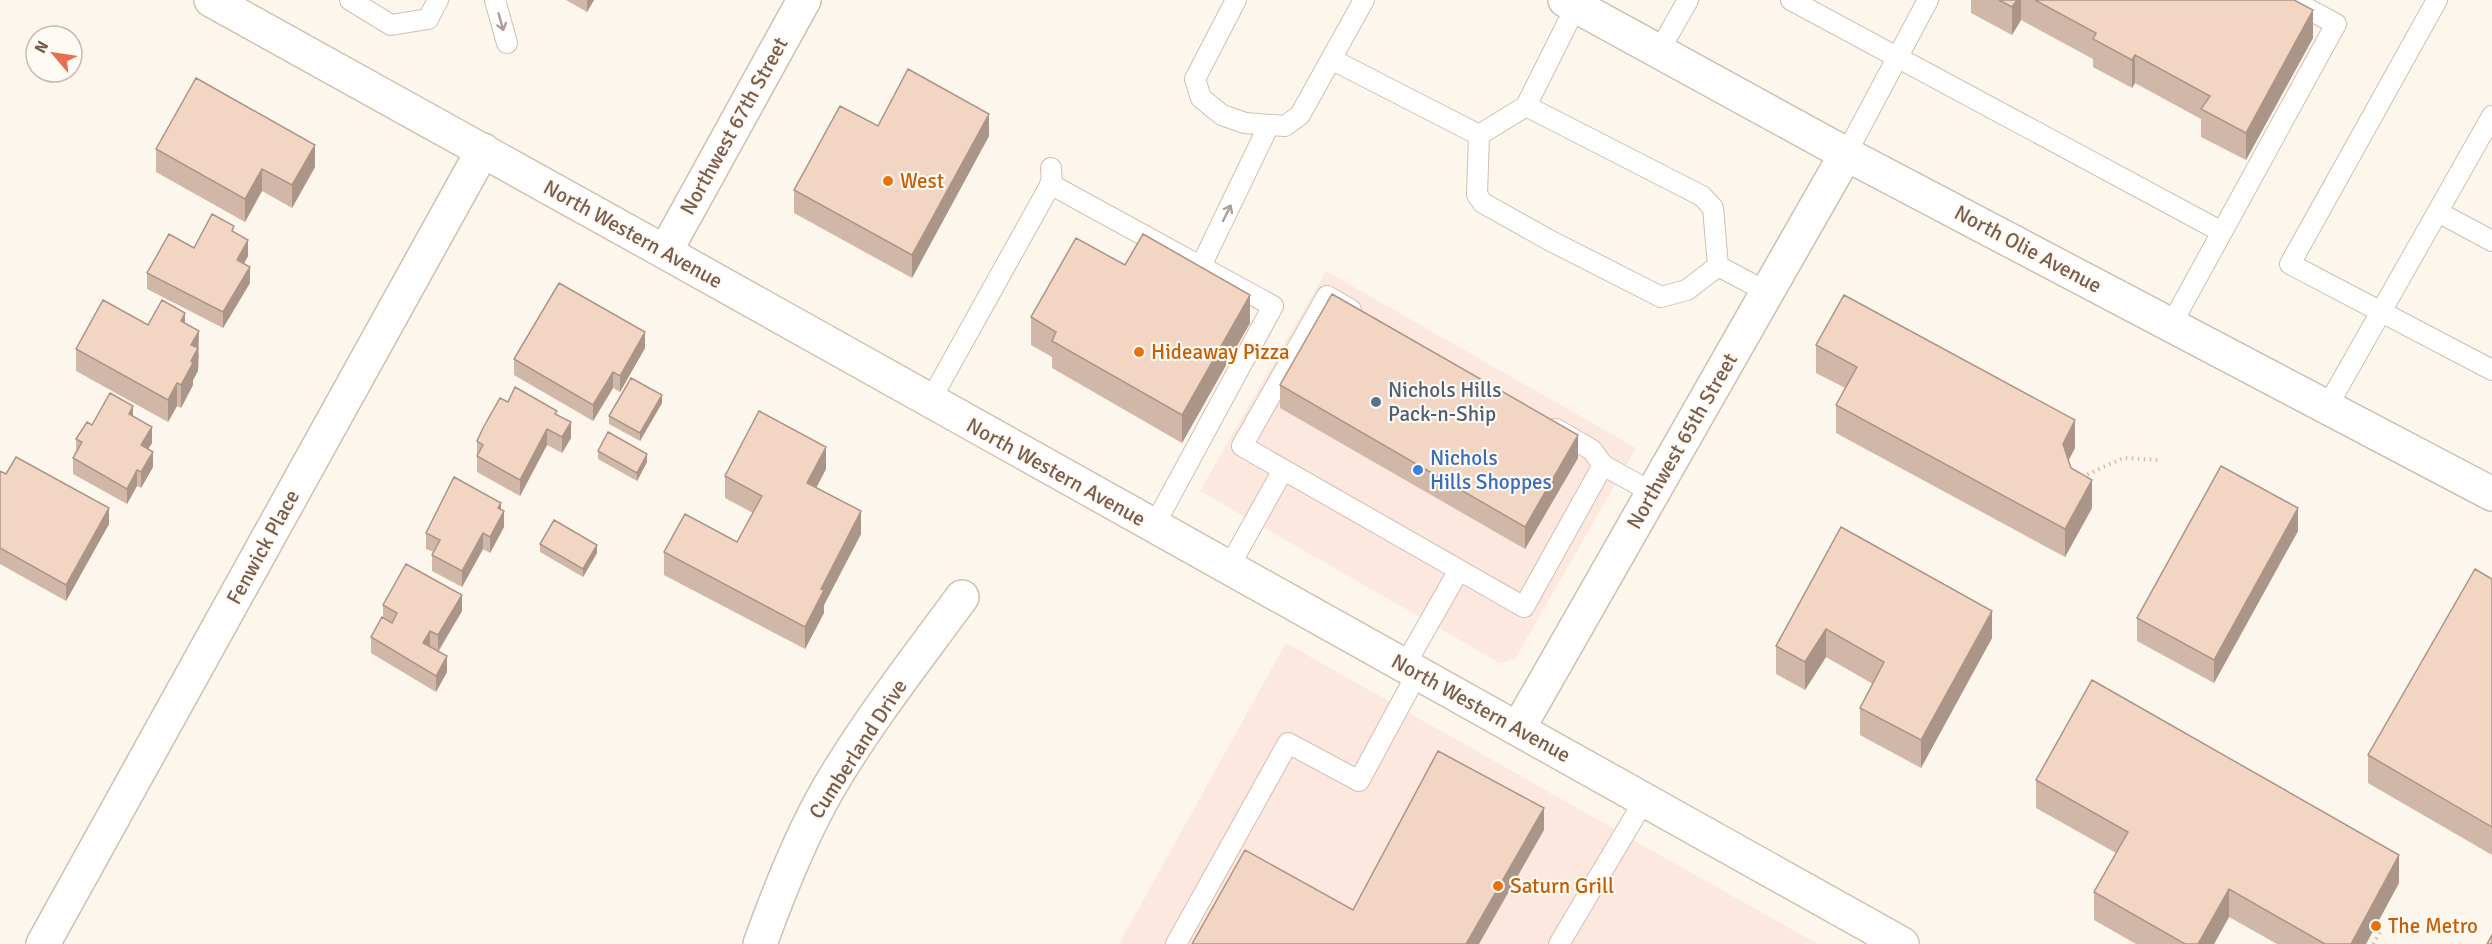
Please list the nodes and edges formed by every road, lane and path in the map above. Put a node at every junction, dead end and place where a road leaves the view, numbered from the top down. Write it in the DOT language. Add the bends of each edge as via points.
graph roads {
  1 [pos="211,0"];
  2 [pos="350,0"];
  3 [pos="438,0"];
  4 [pos="495,0"];
  5 [pos="804,0"];
  6 [pos="1236,0"];
  7 [pos="1364,0"];
  8 [pos="1688,0"];
  9 [pos="1791,0"];
  10 [pos="1928,0"];
  11 [pos="2291,0"];
  12 [pos="2437,0"];
  13 [pos="1571,3"];
  14 [pos="507,43"];
  15 [pos="1659,51"];
  16 [pos="1897,58"];
  17 [pos="1331,59"];
  18 [pos="1526,106"];
  19 [pos="2492,116"];
  20 [pos="1269,125"];
  21 [pos="1479,135"];
  22 [pos="483,150"];
  23 [pos="1846,154"];
  24 [pos="2438,212"];
  25 [pos="2222,231"];
  26 [pos="2492,241"];
  27 [pos="665,252"];
  28 [pos="1201,266"];
  29 [pos="1719,266"];
  30 [pos="1767,292"];
  31 [pos="2381,313"];
  32 [pos="1368,320"];
  33 [pos="2171,325"];
  34 [pos="2492,370"];
  35 [pos="930,401"];
  36 [pos="2327,407"];
  37 [pos="1541,420"];
  38 [pos="2159,460"];
  39 [pos="1603,465"];
  40 [pos="1283,470"];
  41 [pos="2076,479"];
  42 [pos="1653,493"];
  43 [pos="2492,494"];
  44 [pos="1154,526"];
  45 [pos="1228,567"];
  46 [pos="1459,570"];
  47 [pos="962,597"];
  48 [pos="1412,669"];
  49 [pos="1518,729"];
  50 [pos="1645,799"];
  51 [pos="2376,926"];
  52 [pos="43,944"];
  53 [pos="760,944"];
  54 [pos="1176,944"];
  55 [pos="1559,944"];
  56 [pos="1902,944"];
  57 [pos="2373,944"];
  1 -- 22 [label="street, North Western Avenue"];
  2 -- 3 [label="lane" via="391,25 428,18"];
  4 -- 14 [label="lane, one-way"];
  5 -- 27 [label="street, Northwest 67th Street"];
  6 -- 20 [label="lane" via="1195,79 1201,98 1222,114 1245,123"];
  7 -- 17 [label="lane"];
  8 -- 15 [label="lane"];
  9 -- 16 [label="lane"];
  10 -- 16 [label="lane"];
  11 -- 25 [label="lane" via="2336,24"];
  12 -- 31 [label="lane" via="2290,264"];
  13 -- 15 [label="street, North Olie Avenue"];
  13 -- 18 [label="lane"];
  15 -- 23 [label="street, North Olie Avenue"];
  16 -- 23 [label="lane"];
  16 -- 25 [label="lane"];
  17 -- 20 [label="lane" via="1300,115 1285,126"];
  17 -- 21 [label="lane"];
  18 -- 21 [label="lane"];
  18 -- 29 [label="lane" via="1702,196 1713,208"];
  19 -- 24 [label="lane"];
  28 -- 20 [label="lane, one-way"];
  21 -- 29 [label="lane" via="1477,195 1483,203 1549,240 1661,297 1688,290"];
  22 -- 27 [label="street, North Western Avenue"];
  22 -- 52 [label="street, Fenwick Place"];
  23 -- 30 [label="street, Northwest 65th Street"];
  23 -- 33 [label="street, North Olie Avenue"];
  24 -- 26 [label="lane"];
  24 -- 31 [label="lane"];
  25 -- 33 [label="lane"];
  27 -- 35 [label="street, North Western Avenue"];
  28 -- 35 [label="lane" via="1051,176"];
  28 -- 44 [label="lane" via="1273,306"];
  29 -- 30 [label="lane"];
  30 -- 42 [label="street, Northwest 65th Street"];
  31 -- 34 [label="lane"];
  31 -- 36 [label="lane"];
  32 -- 40 [label="lane" via="1328,296 1242,446"];
  33 -- 36 [label="street, North Olie Avenue"];
  35 -- 44 [label="street, North Western Avenue"];
  36 -- 43 [label="street, North Olie Avenue"];
  37 -- 39 [label="lane" via="1592,450"];
  38 -- 41 [label="path" via="2123,459"];
  39 -- 42 [label="lane"];
  39 -- 46 [label="lane" via="1524,607"];
  40 -- 45 [label="lane"];
  40 -- 46 [label="lane"];
  42 -- 49 [label="street, Northwest 65th Street"];
  44 -- 45 [label="street, North Western Avenue"];
  45 -- 48 [label="street, North Western Avenue"];
  46 -- 48 [label="lane"];
  47 -- 53 [label="street, Cumberland Drive" via="828,789 786,874"];
  48 -- 49 [label="street, North Western Avenue"];
  48 -- 54 [label="lane" via="1359,781 1288,743"];
  49 -- 50 [label="street, North Western Avenue"];
  50 -- 55 [label="lane"];
  50 -- 56 [label="street, North Western Avenue"];
  51 -- 57 [label="path" via="2382,929"];
}
